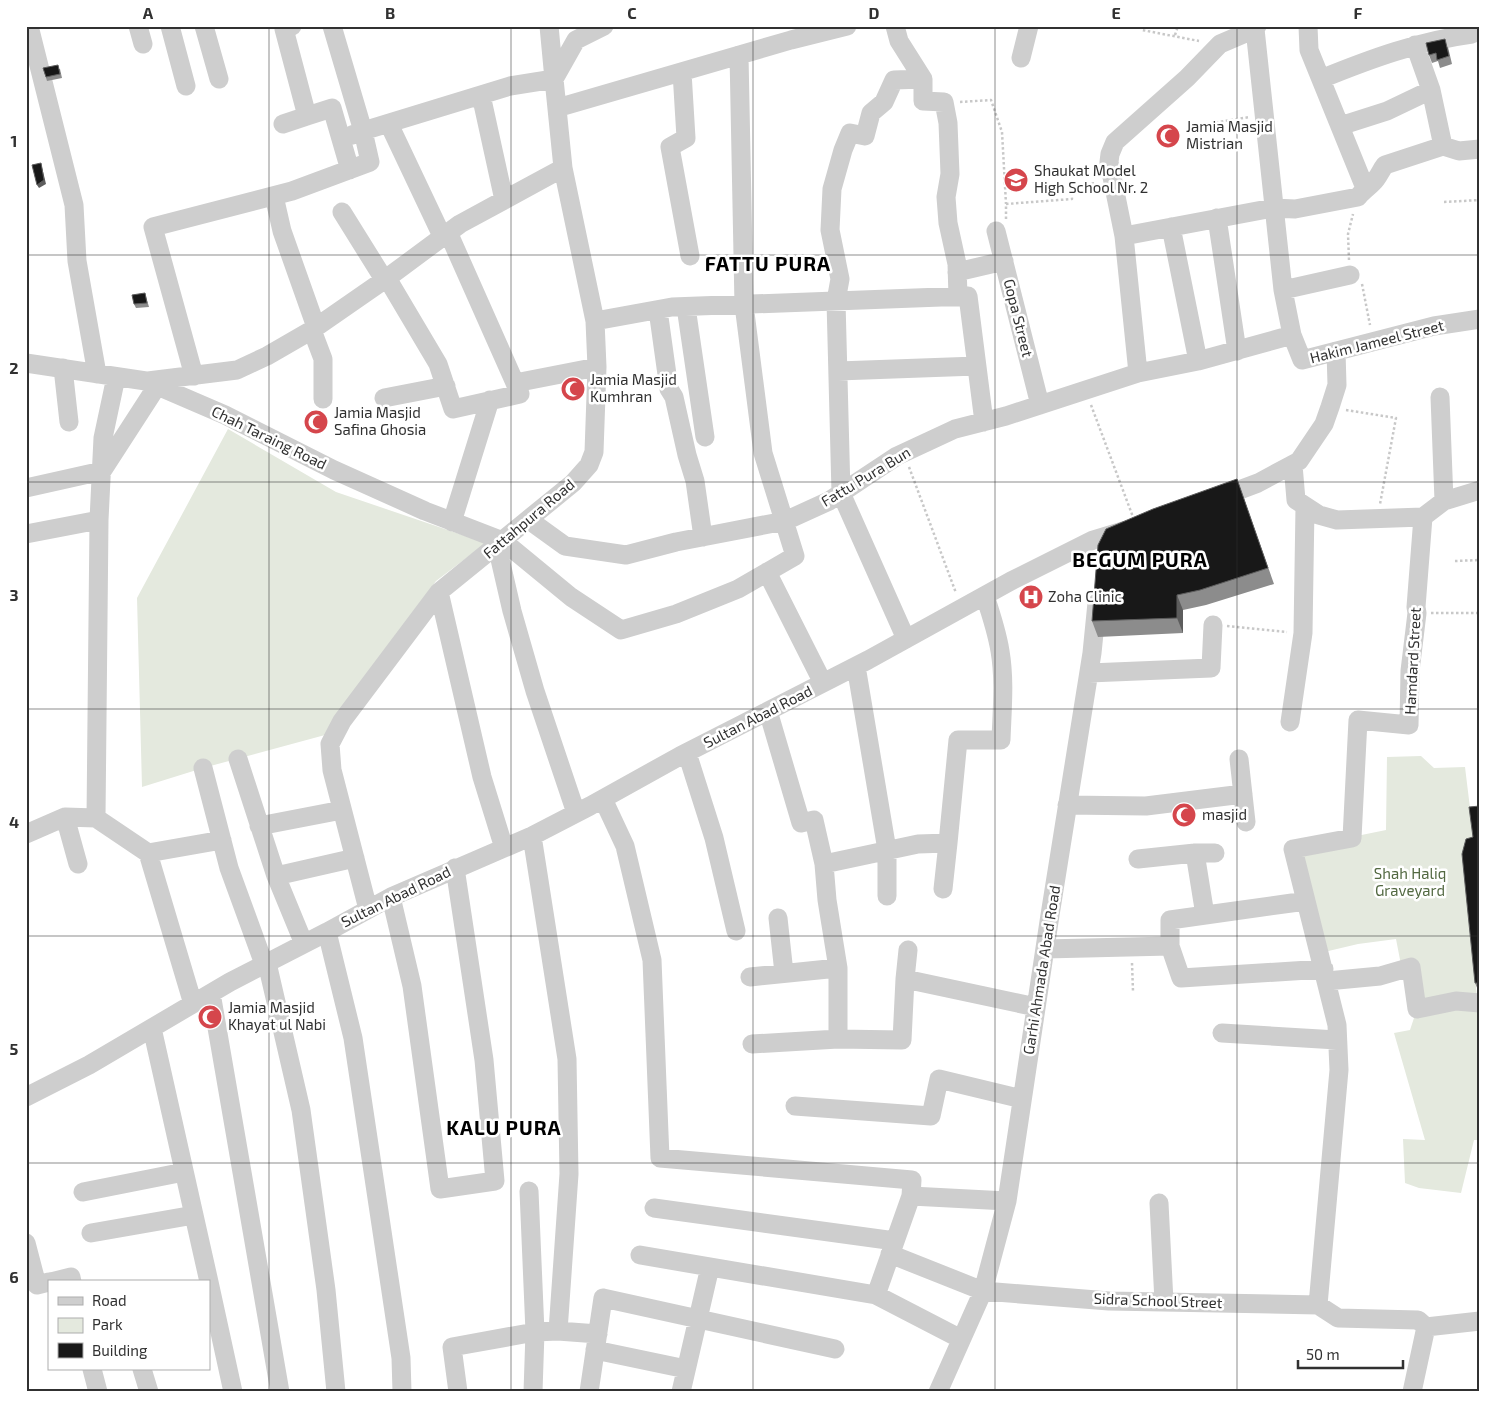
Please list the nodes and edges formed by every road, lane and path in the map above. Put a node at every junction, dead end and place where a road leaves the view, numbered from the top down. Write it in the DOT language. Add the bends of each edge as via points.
graph roads {
  1 [pos="29,26"];
  2 [pos="170,26"];
  3 [pos="204,26"];
  4 [pos="292,26"];
  5 [pos="332,26"];
  6 [pos="548,26"];
  7 [pos="552,26"];
  8 [pos="604,26"];
  9 [pos="847,26"];
  10 [pos="896,26"];
  11 [pos="1029,26"];
  12 [pos="1143,26"];
  13 [pos="1178,26"];
  14 [pos="1308,26"];
  15 [pos="1256,28"];
  16 [pos="789,33"];
  17 [pos="1472,34"];
  18 [pos="1175,36"];
  19 [pos="576,40"];
  20 [pos="1200,41"];
  21 [pos="1415,45"];
  22 [pos="739,55"];
  23 [pos="1021,58"];
  24 [pos="682,72"];
  25 [pos="554,79"];
  26 [pos="923,79"];
  27 [pos="1321,79"];
  28 [pos="219,80"];
  29 [pos="186,86"];
  30 [pos="1431,90"];
  31 [pos="481,95"];
  32 [pos="944,102"];
  33 [pos="557,108"];
  34 [pos="1263,115"];
  35 [pos="307,116"];
  36 [pos="283,124"];
  37 [pos="389,124"];
  38 [pos="1206,124"];
  39 [pos="1340,126"];
  40 [pos="363,131"];
  41 [pos="341,139"];
  42 [pos="1443,146"];
  43 [pos="1480,149"];
  44 [pos="563,168"];
  45 [pos="350,170"];
  46 [pos="1112,180"];
  47 [pos="1365,188"];
  48 [pos="274,196"];
  49 [pos="504,200"];
  50 [pos="1480,200"];
  51 [pos="1444,202"];
  52 [pos="1006,204"];
  53 [pos="1274,208"];
  54 [pos="342,212"];
  55 [pos="1217,218"];
  56 [pos="1171,227"];
  57 [pos="996,231"];
  58 [pos="445,234"];
  59 [pos="1124,236"];
  60 [pos="690,256"];
  61 [pos="1004,261"];
  62 [pos="957,272"];
  63 [pos="1350,276"];
  64 [pos="388,278"];
  65 [pos="1283,290"];
  66 [pos="958,297"];
  67 [pos="836,301"];
  68 [pos="744,305"];
  69 [pos="686,306"];
  70 [pos="658,310"];
  71 [pos="1480,320"];
  72 [pos="595,321"];
  73 [pos="314,329"];
  74 [pos="1292,335"];
  75 [pos="1237,351"];
  76 [pos="1336,352"];
  77 [pos="1198,361"];
  78 [pos="26,363"];
  79 [pos="977,366"];
  80 [pos="597,367"];
  81 [pos="63,368"];
  82 [pos="838,371"];
  83 [pos="1138,373"];
  84 [pos="97,374"];
  85 [pos="194,376"];
  86 [pos="116,377"];
  87 [pos="515,382"];
  88 [pos="152,384"];
  89 [pos="446,386"];
  90 [pos="1086,391"];
  91 [pos="1440,397"];
  92 [pos="384,398"];
  93 [pos="323,399"];
  94 [pos="490,400"];
  95 [pos="1040,405"];
  96 [pos="1330,407"];
  97 [pos="69,422"];
  98 [pos="984,422"];
  99 [pos="705,437"];
  100 [pos="903,453"];
  101 [pos="1293,464"];
  102 [pos="102,471"];
  103 [pos="26,488"];
  104 [pos="1480,490"];
  105 [pos="841,493"];
  106 [pos="1444,501"];
  107 [pos="1202,503"];
  108 [pos="1305,507"];
  109 [pos="1423,517"];
  110 [pos="1378,518"];
  111 [pos="98,520"];
  112 [pos="529,520"];
  113 [pos="785,521"];
  114 [pos="452,522"];
  115 [pos="1142,526"];
  116 [pos="26,534"];
  117 [pos="702,537"];
  118 [pos="1103,537"];
  119 [pos="500,543"];
  120 [pos="1101,556"];
  121 [pos="1480,560"];
  122 [pos="1455,561"];
  123 [pos="767,572"];
  124 [pos="1098,585"];
  125 [pos="439,592"];
  126 [pos="985,596"];
  127 [pos="962,608"];
  128 [pos="1417,613"];
  129 [pos="1480,613"];
  130 [pos="1214,625"];
  131 [pos="1303,633"];
  132 [pos="906,639"];
  133 [pos="856,666"];
  134 [pos="1089,673"];
  135 [pos="824,683"];
  136 [pos="768,711"];
  137 [pos="1290,722"];
  138 [pos="687,753"];
  139 [pos="238,759"];
  140 [pos="1239,759"];
  141 [pos="203,768"];
  142 [pos="1243,794"];
  143 [pos="603,799"];
  144 [pos="1068,805"];
  145 [pos="342,810"];
  146 [pos="576,813"];
  147 [pos="65,817"];
  148 [pos="96,818"];
  149 [pos="1246,822"];
  150 [pos="259,826"];
  151 [pos="26,834"];
  152 [pos="532,836"];
  153 [pos="222,840"];
  154 [pos="948,843"];
  155 [pos="504,848"];
  156 [pos="887,850"];
  157 [pos="1195,852"];
  158 [pos="1214,852"];
  159 [pos="148,853"];
  160 [pos="354,858"];
  161 [pos="1138,858"];
  162 [pos="78,864"];
  163 [pos="824,864"];
  164 [pos="455,868"];
  165 [pos="276,876"];
  166 [pos="943,889"];
  167 [pos="887,896"];
  168 [pos="391,897"];
  169 [pos="1306,901"];
  170 [pos="368,909"];
  171 [pos="1205,915"];
  172 [pos="778,918"];
  173 [pos="736,931"];
  174 [pos="327,932"];
  175 [pos="304,944"];
  176 [pos="1170,946"];
  177 [pos="1131,947"];
  178 [pos="1045,949"];
  179 [pos="908,950"];
  180 [pos="266,964"];
  181 [pos="838,968"];
  182 [pos="784,973"];
  183 [pos="1326,975"];
  184 [pos="750,977"];
  185 [pos="905,979"];
  186 [pos="1133,992"];
  187 [pos="211,993"];
  188 [pos="1480,1003"];
  189 [pos="193,1004"];
  190 [pos="1036,1007"];
  191 [pos="152,1028"];
  192 [pos="1222,1033"];
  193 [pos="838,1039"];
  194 [pos="1337,1040"];
  195 [pos="752,1044"];
  196 [pos="26,1097"];
  197 [pos="1022,1099"];
  198 [pos="795,1106"];
  199 [pos="184,1172"];
  200 [pos="529,1191"];
  201 [pos="83,1192"];
  202 [pos="911,1196"];
  203 [pos="1007,1201"];
  204 [pos="1159,1203"];
  205 [pos="654,1208"];
  206 [pos="194,1215"];
  207 [pos="91,1233"];
  208 [pos="26,1243"];
  209 [pos="893,1248"];
  210 [pos="640,1255"];
  211 [pos="710,1266"];
  212 [pos="58,1280"];
  213 [pos="72,1280"];
  214 [pos="208,1280"];
  215 [pos="48,1282"];
  216 [pos="210,1290"];
  217 [pos="983,1291"];
  218 [pos="876,1295"];
  219 [pos="1164,1302"];
  220 [pos="1318,1305"];
  221 [pos="698,1319"];
  222 [pos="1480,1321"];
  223 [pos="1426,1327"];
  224 [pos="558,1331"];
  225 [pos="535,1332"];
  226 [pos="961,1339"];
  227 [pos="596,1342"];
  228 [pos="835,1349"];
  229 [pos="686,1369"];
  230 [pos="92,1370"];
  231 [pos="142,1370"];
  232 [pos="98,1392"];
  233 [pos="148,1392"];
  234 [pos="233,1392"];
  235 [pos="280,1392"];
  236 [pos="336,1392"];
  237 [pos="402,1392"];
  238 [pos="458,1392"];
  239 [pos="533,1392"];
  240 [pos="589,1392"];
  241 [pos="681,1392"];
  242 [pos="938,1392"];
  243 [pos="1412,1392"];
  1 -- 84 [label="street" via="74,205 77,261"];
  2 -- 29 [label="street"];
  3 -- 28 [label="street"];
  4 -- 35 [label="street" via="284,29"];
  5 -- 40 [label="street"];
  6 -- 25 [label="street, Fattahpura Road"];
  7 -- 19 [label="street"];
  8 -- 19 [label="street"];
  9 -- 16 [label="street"];
  10 -- 26 [label="street" via="899,41"];
  11 -- 23 [label="street"];
  12 -- 18 [label="path" via="1142,30"];
  13 -- 18 [label="path"];
  14 -- 27 [label="street" via="1309,50"];
  15 -- 34 [label="street"];
  15 -- 46 [label="street" via="1220,44 1115,142 1110,162"];
  16 -- 22 [label="street"];
  17 -- 21 [label="street"];
  18 -- 20 [label="path"];
  19 -- 25 [label="street"];
  21 -- 27 [label="street"];
  21 -- 30 [label="street"];
  22 -- 24 [label="street"];
  22 -- 68 [label="street"];
  24 -- 33 [label="street"];
  24 -- 60 [label="street" via="686,138 670,147"];
  25 -- 31 [label="street" via="510,86"];
  25 -- 33 [label="street, Fattahpura Road"];
  26 -- 32 [label="street" via="923,101"];
  26 -- 67 [label="street" via="894,80 884,102 871,113 865,136 850,133 843,150 832,189 830,230 840,279"];
  27 -- 39 [label="street"];
  30 -- 39 [label="street"];
  30 -- 42 [label="street"];
  31 -- 37 [label="street"];
  31 -- 49 [label="street"];
  32 -- 52 [label="path" via="991,100 1002,132"];
  32 -- 62 [label="street" via="950,174 946,197"];
  33 -- 44 [label="street, Fattahpura Road"];
  34 -- 38 [label="path"];
  34 -- 53 [label="street"];
  35 -- 36 [label="street"];
  35 -- 41 [label="street" via="332,108"];
  37 -- 40 [label="street"];
  37 -- 58 [label="street"];
  39 -- 47 [label="street"];
  40 -- 41 [label="street"];
  40 -- 45 [label="street" via="370,162"];
  41 -- 45 [label="street"];
  42 -- 43 [label="street" via="1459,151"];
  42 -- 47 [label="street" via="1385,165"];
  44 -- 49 [label="street"];
  44 -- 72 [label="street, Fattahpura Road"];
  45 -- 48 [label="street"];
  46 -- 52 [label="path" via="1071,186 1072,199"];
  46 -- 59 [label="street"];
  47 -- 53 [label="street" via="1358,197 1295,209"];
  48 -- 73 [label="street" via="282,232"];
  48 -- 85 [label="street" via="153,227"];
  49 -- 58 [label="street"];
  50 -- 51 [label="path"];
  52 -- 57 [label="path" via="1006,229"];
  53 -- 55 [label="street"];
  53 -- 65 [label="street"];
  54 -- 64 [label="street" via="380,273"];
  55 -- 56 [label="street"];
  55 -- 75 [label="street"];
  56 -- 59 [label="street"];
  56 -- 77 [label="street"];
  57 -- 61 [label="street, Gopa Street"];
  58 -- 64 [label="street"];
  58 -- 87 [label="street"];
  59 -- 83 [label="street"];
  61 -- 62 [label="street"];
  61 -- 95 [label="street, Gopa Street"];
  62 -- 66 [label="street"];
  63 -- 65 [label="street"];
  64 -- 73 [label="street"];
  64 -- 89 [label="street" via="438,364"];
  65 -- 74 [label="street"];
  66 -- 67 [label="street"];
  66 -- 79 [label="street" via="968,296"];
  67 -- 68 [label="street"];
  67 -- 82 [label="street"];
  68 -- 69 [label="street"];
  68 -- 113 [label="street" via="763,453"];
  69 -- 70 [label="street"];
  69 -- 99 [label="street"];
  70 -- 72 [label="street"];
  70 -- 117 [label="street" via="669,389 674,397 695,481"];
  71 -- 76 [label="street, Hakim Jameel Street" via="1434,326"];
  72 -- 80 [label="street, Fattahpura Road"];
  73 -- 85 [label="street" via="237,370"];
  73 -- 93 [label="street" via="323,360"];
  74 -- 75 [label="street, Fattu Pura Bun"];
  74 -- 76 [label="street, Hakim Jameel Street" via="1302,360"];
  75 -- 77 [label="street, Fattu Pura Bun"];
  76 -- 96 [label="street" via="1337,385"];
  77 -- 83 [label="street, Fattu Pura Bun"];
  78 -- 81 [label="street, Chah Taraing Road"];
  79 -- 82 [label="street"];
  79 -- 98 [label="street"];
  80 -- 87 [label="street"];
  80 -- 112 [label="street, Fattahpura Road" via="594,452 590,465"];
  81 -- 84 [label="street, Chah Taraing Road"];
  81 -- 97 [label="street"];
  82 -- 105 [label="street"];
  83 -- 90 [label="street, Fattu Pura Bun"];
  84 -- 86 [label="street, Chah Taraing Road"];
  85 -- 88 [label="street"];
  86 -- 88 [label="street, Chah Taraing Road"];
  86 -- 102 [label="street" via="103,438"];
  87 -- 94 [label="street" via="520,394"];
  88 -- 102 [label="street"];
  88 -- 114 [label="street, Chah Taraing Road"];
  89 -- 92 [label="street"];
  89 -- 94 [label="street" via="453,409"];
  90 -- 95 [label="street, Fattu Pura Bun"];
  90 -- 115 [label="path"];
  91 -- 106 [label="street"];
  94 -- 114 [label="street"];
  95 -- 98 [label="street, Fattu Pura Bun"];
  96 -- 101 [label="street" via="1324,424 1299,461"];
  96 -- 110 [label="path" via="1396,418"];
  98 -- 100 [label="street, Fattu Pura Bun" via="955,429"];
  100 -- 105 [label="street, Fattu Pura Bun"];
  100 -- 127 [label="path"];
  101 -- 107 [label="street" via="1258,483"];
  101 -- 108 [label="street" via="1296,500"];
  102 -- 103 [label="street"];
  102 -- 111 [label="street"];
  104 -- 106 [label="street"];
  105 -- 113 [label="street, Fattu Pura Bun"];
  105 -- 132 [label="street"];
  106 -- 109 [label="street"];
  108 -- 110 [label="street" via="1337,520"];
  108 -- 131 [label="street"];
  109 -- 110 [label="street"];
  109 -- 128 [label="street, Hamdard Street"];
  111 -- 116 [label="street"];
  111 -- 148 [label="street"];
  112 -- 117 [label="street, Fattu Pura Bun" via="565,546 626,555"];
  112 -- 119 [label="street, Fattahpura Road"];
  113 -- 117 [label="street, Fattu Pura Bun"];
  113 -- 123 [label="street, Chah Taraing Road" via="795,556"];
  114 -- 119 [label="street, Chah Taraing Road"];
  115 -- 118 [label="street, Sultan Abad Road"];
  118 -- 120 [label="street"];
  118 -- 126 [label="street, Sultan Abad Road"];
  119 -- 123 [label="street, Chah Taraing Road" via="621,630 676,614 738,589"];
  119 -- 125 [label="street, Fattahpura Road"];
  119 -- 146 [label="street" via="512,611"];
  121 -- 122 [label="path"];
  123 -- 135 [label="street"];
  124 -- 134 [label="street, Garhi Ahmada Abad Road"];
  125 -- 145 [label="street, Fattahpura Road" via="342,721 330,744 332,770"];
  125 -- 155 [label="street" via="482,777"];
  126 -- 127 [label="street, Sultan Abad Road"];
  126 -- 154 [label="street" via="1001,652 1001,740 958,740"];
  127 -- 132 [label="street, Sultan Abad Road"];
  128 -- 129 [label="path"];
  128 -- 169 [label="street, Hamdard Street" via="1410,671 1409,725 1358,720 1352,838 1293,849"];
  130 -- 131 [label="path"];
  130 -- 134 [label="street" via="1211,668"];
  131 -- 137 [label="street"];
  132 -- 133 [label="street, Sultan Abad Road"];
  133 -- 135 [label="street, Sultan Abad Road"];
  133 -- 156 [label="street"];
  134 -- 144 [label="street, Garhi Ahmada Abad Road"];
  135 -- 136 [label="street, Sultan Abad Road"];
  136 -- 138 [label="street, Sultan Abad Road"];
  136 -- 163 [label="street" via="801,823 814,820"];
  138 -- 143 [label="street, Sultan Abad Road"];
  138 -- 173 [label="street" via="714,838"];
  139 -- 150 [label="street"];
  140 -- 142 [label="street"];
  141 -- 153 [label="street"];
  142 -- 144 [label="street" via="1146,806"];
  142 -- 149 [label="street"];
  143 -- 146 [label="street, Sultan Abad Road"];
  143 -- 202 [label="street" via="625,846 652,960 660,1158 912,1180"];
  144 -- 178 [label="street, Garhi Ahmada Abad Road"];
  145 -- 150 [label="street"];
  145 -- 160 [label="street, Fattahpura Road"];
  146 -- 152 [label="street, Sultan Abad Road"];
  147 -- 148 [label="street"];
  147 -- 151 [label="street"];
  147 -- 162 [label="street"];
  148 -- 159 [label="street"];
  150 -- 165 [label="street"];
  152 -- 155 [label="street, Sultan Abad Road"];
  152 -- 224 [label="street" via="567,1059 569,1174"];
  153 -- 159 [label="street"];
  153 -- 180 [label="street" via="229,868"];
  154 -- 156 [label="street"];
  154 -- 166 [label="street"];
  155 -- 164 [label="street, Sultan Abad Road"];
  156 -- 163 [label="street"];
  156 -- 167 [label="street"];
  157 -- 158 [label="street"];
  157 -- 161 [label="street"];
  157 -- 171 [label="street"];
  159 -- 189 [label="street"];
  160 -- 165 [label="street"];
  160 -- 170 [label="street, Fattahpura Road"];
  163 -- 181 [label="street"];
  164 -- 168 [label="street, Sultan Abad Road"];
  164 -- 168 [label="street" via="484,1060 496,1181 440,1188 412,986"];
  165 -- 175 [label="street"];
  168 -- 170 [label="street, Sultan Abad Road"];
  169 -- 171 [label="street"];
  169 -- 183 [label="street"];
  170 -- 174 [label="street, Sultan Abad Road"];
  171 -- 176 [label="street" via="1170,920"];
  172 -- 182 [label="street"];
  174 -- 175 [label="street, Sultan Abad Road"];
  174 -- 237 [label="street" via="353,1038 401,1358"];
  175 -- 180 [label="street, Sultan Abad Road"];
  176 -- 177 [label="street"];
  176 -- 183 [label="street" via="1181,978"];
  177 -- 178 [label="street"];
  177 -- 186 [label="path"];
  178 -- 190 [label="street, Garhi Ahmada Abad Road"];
  179 -- 185 [label="street"];
  180 -- 187 [label="street, Sultan Abad Road"];
  180 -- 236 [label="street" via="301,1110 326,1290"];
  181 -- 182 [label="street"];
  181 -- 193 [label="street"];
  182 -- 184 [label="street"];
  183 -- 188 [label="street" via="1380,976 1411,967 1417,1008 1456,1001"];
  183 -- 194 [label="street" via="1337,1024"];
  185 -- 190 [label="street"];
  185 -- 193 [label="street" via="902,1040"];
  187 -- 189 [label="street, Sultan Abad Road"];
  187 -- 235 [label="street"];
  189 -- 191 [label="street, Sultan Abad Road"];
  190 -- 197 [label="street, Garhi Ahmada Abad Road"];
  191 -- 196 [label="street, Sultan Abad Road"];
  191 -- 199 [label="street"];
  192 -- 194 [label="street"];
  193 -- 195 [label="street"];
  194 -- 220 [label="street" via="1339,1070"];
  197 -- 198 [label="street" via="938,1079 930,1116"];
  197 -- 203 [label="street, Garhi Ahmada Abad Road"];
  199 -- 201 [label="street"];
  199 -- 206 [label="street"];
  200 -- 225 [label="street"];
  202 -- 203 [label="street"];
  202 -- 209 [label="street"];
  203 -- 217 [label="street, Garhi Ahmada Abad Road"];
  204 -- 219 [label="street"];
  205 -- 209 [label="street, Sidra School Street"];
  206 -- 207 [label="street"];
  206 -- 214 [label="street"];
  208 -- 215 [label="street" via="37,1285"];
  209 -- 217 [label="street, Sidra School Street"];
  209 -- 218 [label="street"];
  210 -- 211 [label="street"];
  211 -- 218 [label="street"];
  211 -- 221 [label="street"];
  212 -- 213 [label="street" via="71,1277"];
  216 -- 234 [label="street"];
  217 -- 219 [label="street, Sidra School Street"];
  217 -- 226 [label="street, Garhi Ahmada Abad Road"];
  218 -- 226 [label="street"];
  219 -- 220 [label="street, Sidra School Street"];
  220 -- 223 [label="street" via="1338,1318 1418,1320"];
  221 -- 227 [label="street" via="603,1298"];
  221 -- 228 [label="street"];
  221 -- 229 [label="street"];
  222 -- 223 [label="street"];
  223 -- 243 [label="street"];
  224 -- 225 [label="street"];
  224 -- 227 [label="street"];
  225 -- 238 [label="street" via="452,1347"];
  225 -- 239 [label="street"];
  226 -- 242 [label="street, Garhi Ahmada Abad Road"];
  227 -- 229 [label="street"];
  227 -- 240 [label="street"];
  229 -- 241 [label="street"];
  230 -- 232 [label="street"];
  231 -- 233 [label="street"];
}
